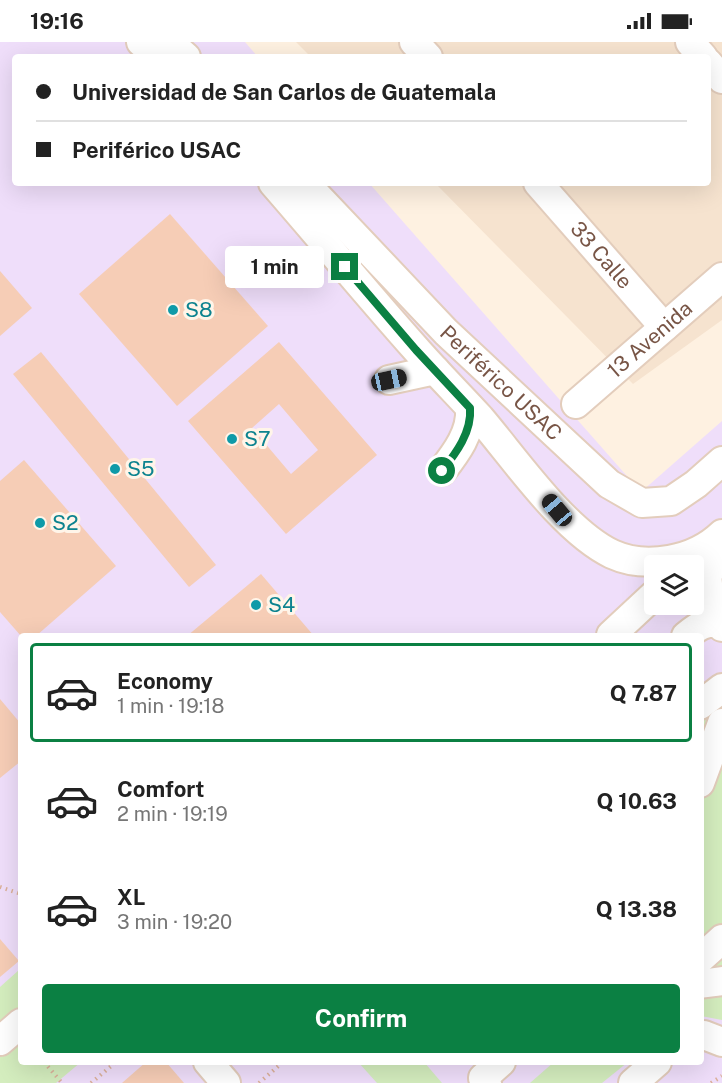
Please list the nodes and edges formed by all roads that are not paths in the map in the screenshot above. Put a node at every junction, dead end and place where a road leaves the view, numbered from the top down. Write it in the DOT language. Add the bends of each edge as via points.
graph roads {
  1 [pos="141,42"];
  2 [pos="169,42"];
  3 [pos="414,42"];
  4 [pos="690,42"];
  5 [pos="157,54"];
  6 [pos="183,54"];
  7 [pos="425,54"];
  8 [pos="700,54"];
  9 [pos="711,66"];
  10 [pos="722,79"];
  11 [pos="276,186"];
  12 [pos="308,186"];
  13 [pos="541,186"];
  14 [pos="722,277"];
  15 [pos="664,327"];
  16 [pos="435,370"];
  17 [pos="389,380"];
  18 [pos="576,404"];
  19 [pos="470,408"];
  20 [pos="722,461"];
  21 [pos="442,471"];
  22 [pos="716,546"];
  23 [pos="702,555"];
  24 [pos="644,604"];
  25 [pos="719,609"];
  26 [pos="613,633"];
  27 [pos="690,633"];
  28 [pos="722,688"];
  29 [pos="704,702"];
  30 [pos="722,714"];
  31 [pos="722,723"];
  32 [pos="704,730"];
  33 [pos="704,774"];
  34 [pos="704,784"];
  35 [pos="722,791"];
  36 [pos="722,939"];
  37 [pos="704,955"];
  38 [pos="722,981"];
  39 [pos="704,983"];
  40 [pos="18,1026"];
  41 [pos="704,1035"];
  42 [pos="0,1041"];
  43 [pos="722,1042"];
  44 [pos="211,1065"];
  45 [pos="654,1065"];
  46 [pos="226,1083"];
  47 [pos="633,1083"];
  1 -- 5 [label="street"];
  2 -- 6 [label="street"];
  3 -- 7 [label="street"];
  4 -- 8 [label="street"];
  9 -- 10 [label="street"];
  11 -- 16 [label="street, Periférico USAC"];
  12 -- 20 [label="street, Periférico USAC" via="446,332 609,484 642,503 670,501"];
  13 -- 15 [label="street, 33 Calle"];
  14 -- 15 [label="street, 13 Avenida"];
  15 -- 18 [label="street, 13 Avenida"];
  16 -- 17 [label="street"];
  16 -- 19 [label="street, Periférico USAC"];
  19 -- 21 [label="street" via="470,424 457,452"];
  19 -- 22 [label="street, Periférico USAC" via="557,510 585,536 613,554 638,561 668,561"];
  22 -- 23 [label="street"];
  22 -- 25 [label="street" via="707,574"];
  24 -- 26 [label="street"];
  25 -- 27 [label="street" via="719,623 709,622"];
  28 -- 29 [label="street"];
  30 -- 32 [label="street"];
  31 -- 33 [label="street"];
  34 -- 35 [label="street"];
  36 -- 37 [label="street"];
  38 -- 39 [label="street"];
  40 -- 42 [label="street"];
  41 -- 43 [label="street"];
  44 -- 46 [label="street"];
  45 -- 47 [label="street"];
}
